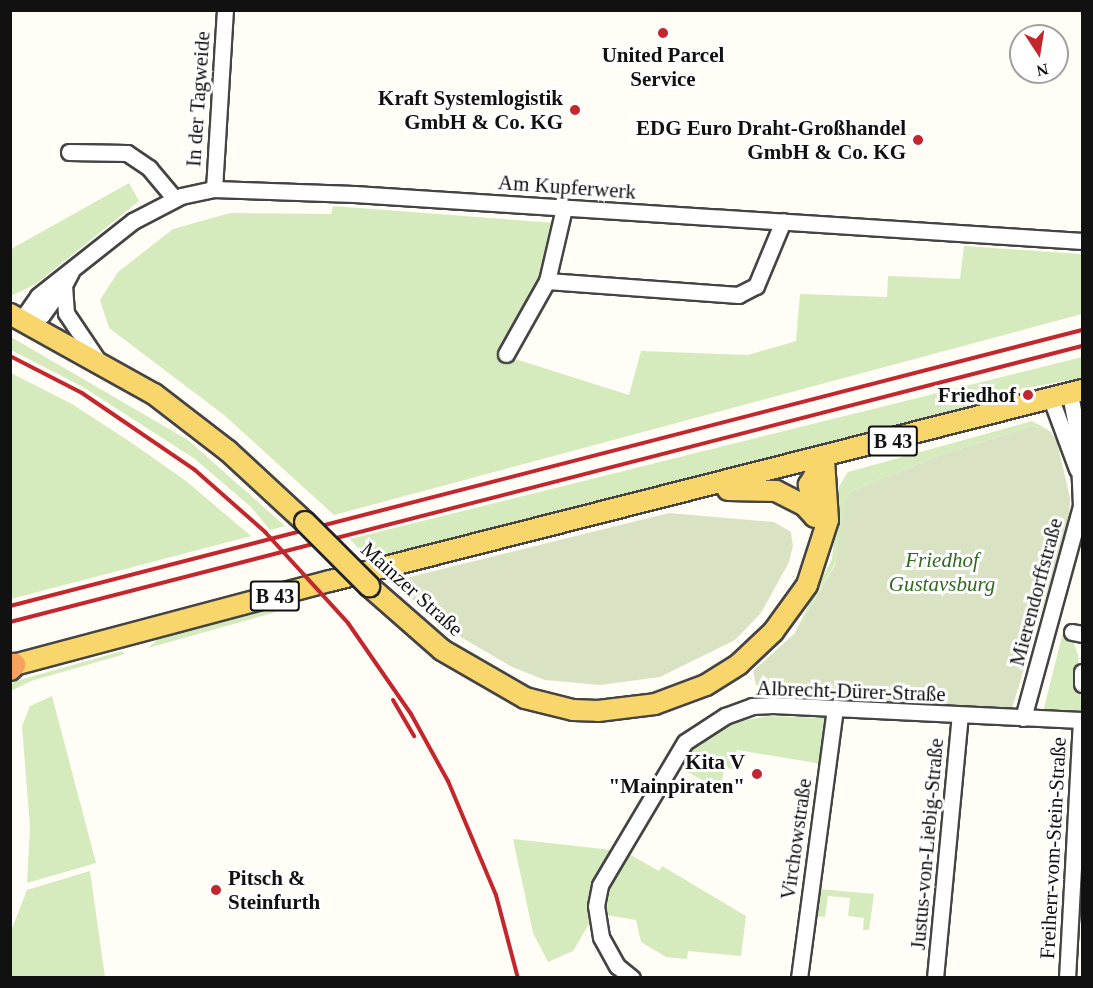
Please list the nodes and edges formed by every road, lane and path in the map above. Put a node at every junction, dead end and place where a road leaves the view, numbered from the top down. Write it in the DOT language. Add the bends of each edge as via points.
graph roads {
  1 [pos="225,10"];
  2 [pos="69,152"];
  3 [pos="214,189"];
  4 [pos="174,198"];
  5 [pos="564,208"];
  6 [pos="783,221"];
  7 [pos="1083,241"];
  8 [pos="73,270"];
  9 [pos="547,281"];
  10 [pos="64,285"];
  11 [pos="16,317"];
  12 [pos="506,354"];
  13 [pos="97,359"];
  14 [pos="1068,394"];
  15 [pos="1080,437"];
  16 [pos="824,459"];
  17 [pos="1081,477"];
  18 [pos="698,491"];
  19 [pos="821,518"];
  20 [pos="12,667"];
  21 [pos="1083,672"];
  22 [pos="1082,684"];
  23 [pos="836,707"];
  24 [pos="960,715"];
  25 [pos="1023,718"];
  26 [pos="1081,720"];
  27 [pos="632,978"];
  28 [pos="799,978"];
  29 [pos="935,978"];
  30 [pos="1067,978"];
  1 -- 3 [label="street, In der Tagweide"];
  2 -- 4 [label="street" via="127,153 149,168"];
  3 -- 4 [label="street, Am Kupferwerk"];
  3 -- 5 [label="street, Am Kupferwerk"];
  4 -- 8 [label="street, Am Kupferwerk" via="125,227"];
  5 -- 6 [label="street, Am Kupferwerk"];
  5 -- 9 [label="street"];
  6 -- 7 [label="street, Am Kupferwerk"];
  6 -- 9 [label="street" via="756,286 746,293"];
  8 -- 10 [label="street, Am Kupferwerk"];
  8 -- 11 [label="street, Am Kupferwerk"];
  9 -- 12 [label="street"];
  10 -- 11 [label="street, Am Kupferwerk" via="42,315"];
  10 -- 13 [label="street" via="69,323"];
  11 -- 13 [label="main road, Mainzer Straße"];
  13 -- 19 [label="main road, Mainzer Straße, bridge" via="188,418 305,522 413,627 469,669 546,704 598,711 655,704 706,685 735,666 791,608 807,585 820,552"];
  14 -- 15 [label="street, Mierendorffstraße"];
  14 -- 16 [label="main road, B 43"];
  14 -- 17 [label="street, Mierendorffstraße"];
  15 -- 17 [label="street, Mierendorffstraße"];
  16 -- 18 [label="main road, B 43"];
  16 -- 19 [label="main road" via="809,484"];
  17 -- 25 [label="street, Mierendorffstraße" via="1081,506"];
  18 -- 19 [label="main road" via="776,491"];
  18 -- 20 [label="main road, B 43" via="330,581"];
  21 -- 22 [label="street"];
  23 -- 24 [label="street, Albrecht-Dürer-Straße"];
  23 -- 27 [label="street, Albrecht-Dürer-Straße" via="752,706 708,725 681,747 600,885 596,906 601,937 617,966"];
  23 -- 28 [label="street, Virchowstraße"];
  24 -- 25 [label="street, Albrecht-Dürer-Straße"];
  24 -- 29 [label="street, Justus-von-Liebig-Straße"];
  25 -- 26 [label="street, Albrecht-Dürer-Straße"];
  26 -- 30 [label="street, Freiherr-vom-Stein-Straße"];
}
